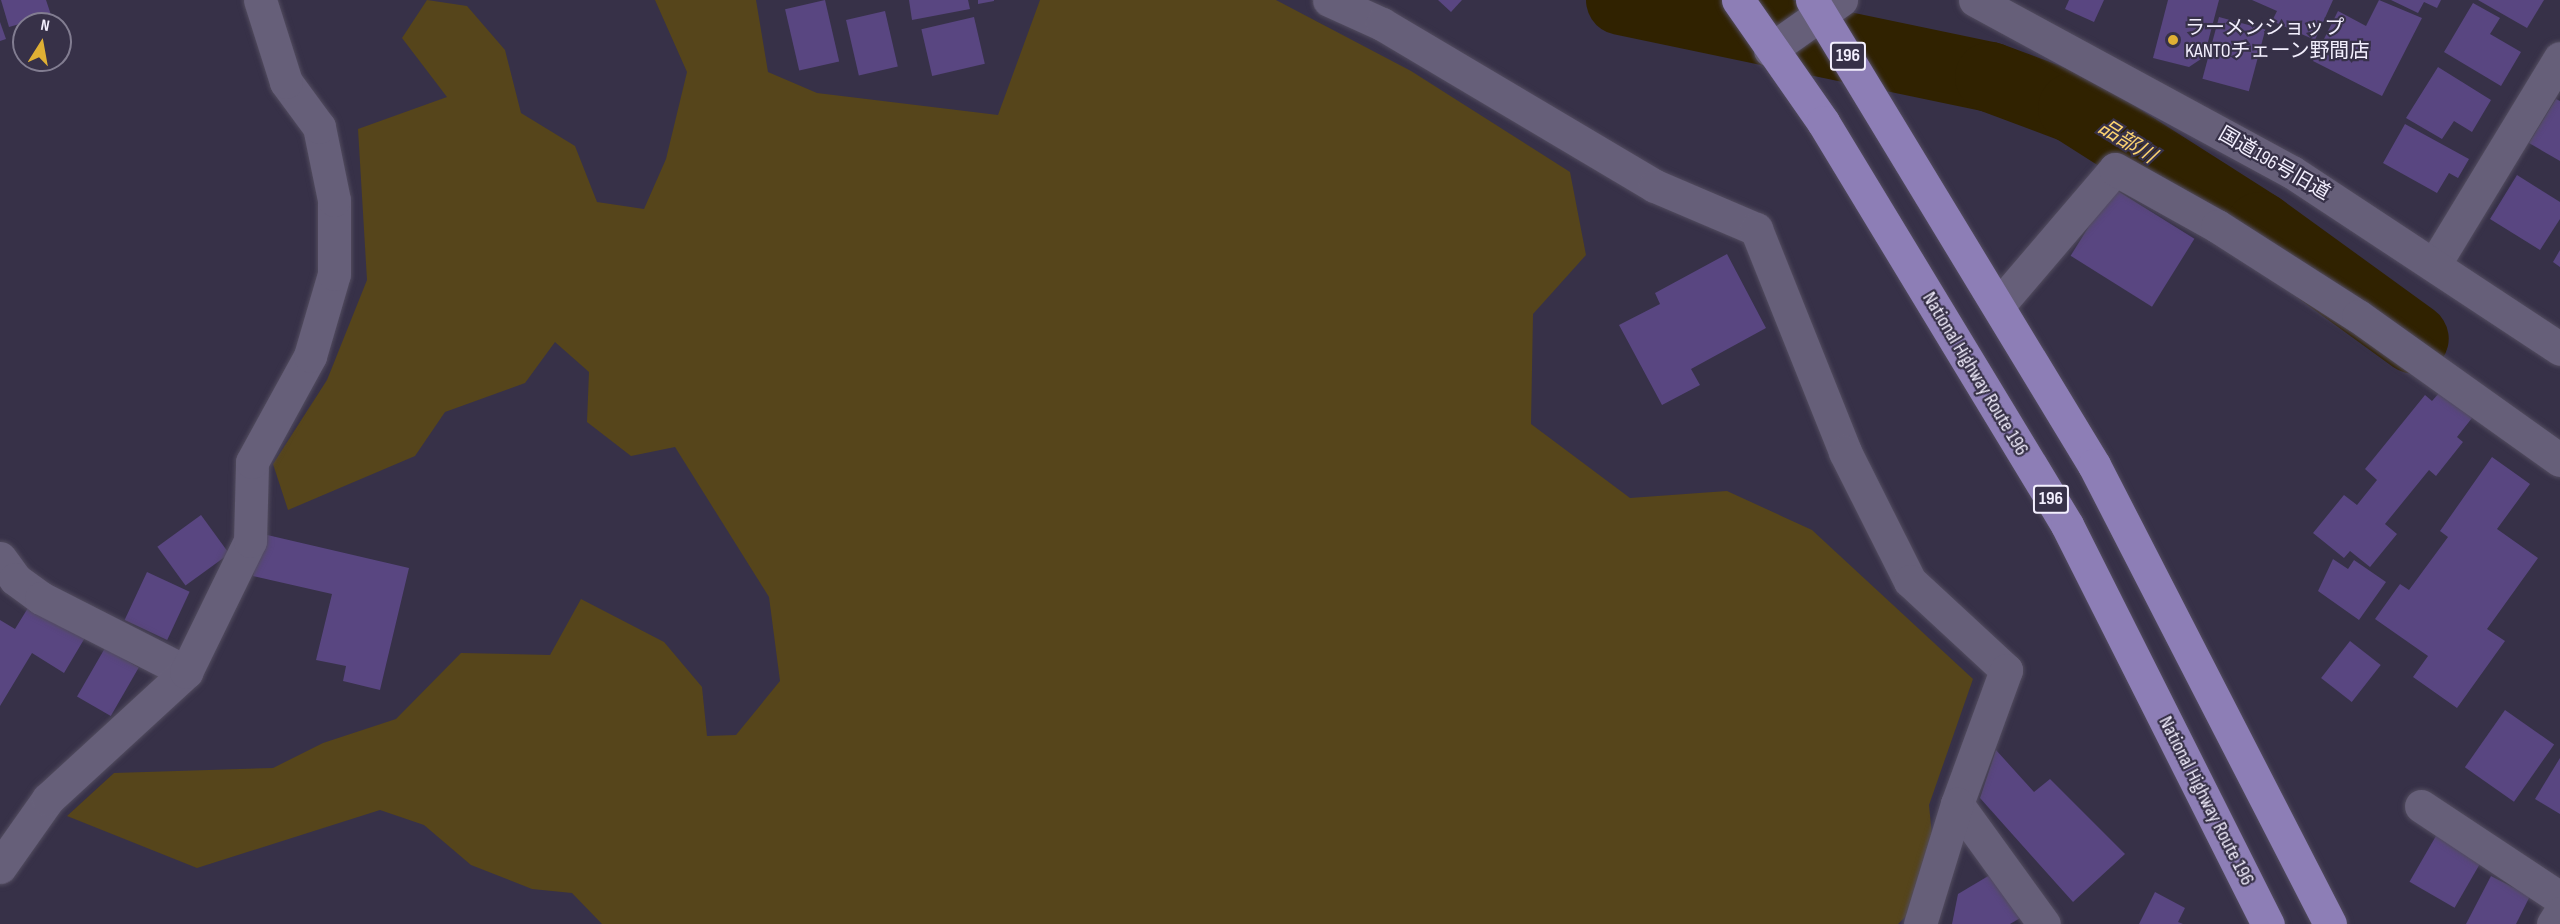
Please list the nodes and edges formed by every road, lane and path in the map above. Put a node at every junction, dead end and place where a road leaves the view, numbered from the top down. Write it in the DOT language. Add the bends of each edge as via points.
graph roads {
  1 [pos="260,0"];
  2 [pos="1329,0"];
  3 [pos="1738,0"];
  4 [pos="1975,0"];
  5 [pos="1828,4"];
  6 [pos="2007,8"];
  7 [pos="1770,50"];
  8 [pos="2560,58"];
  9 [pos="2434,265"];
  10 [pos="1998,306"];
  11 [pos="2560,349"];
  12 [pos="2560,460"];
  13 [pos="0,558"];
  14 [pos="186,672"];
  15 [pos="1957,804"];
  16 [pos="2421,806"];
  17 [pos="0,867"];
  18 [pos="2560,898"];
  19 [pos="2560,914"];
  20 [pos="1920,924"];
  21 [pos="2044,924"];
  22 [pos="2268,924"];
  23 [pos="2330,924"];
  24 [pos="2553,924"];
  1 -- 14 [label="street" via="286,82 319,127 334,200 333,274 310,356 252,462 250,541"];
  2 -- 15 [label="street" via="1382,24 1655,186 1756,229 1845,452 1910,581 2006,670"];
  3 -- 7 [label="highway, National Highway Route 196 / 196"];
  4 -- 6 [label="street, 国道196号旧道"];
  5 -- 7 [label="street, 196"];
  5 -- 10 [label="highway, 196" via="1874,99"];
  6 -- 9 [label="street, 国道196号旧道" via="2292,171"];
  7 -- 22 [label="highway, National Highway Route 196 / 196" via="1802,91 2067,525"];
  8 -- 9 [label="street"];
  9 -- 11 [label="street, 国道196号旧道"];
  10 -- 12 [label="street" via="2115,169 2217,226 2358,316"];
  10 -- 23 [label="highway, 196" via="2094,465"];
  13 -- 14 [label="street" via="15,579 41,598"];
  14 -- 17 [label="street" via="48,799"];
  15 -- 20 [label="street"];
  15 -- 21 [label="street"];
  16 -- 18 [label="street"];
  19 -- 24 [label="street"];
}
